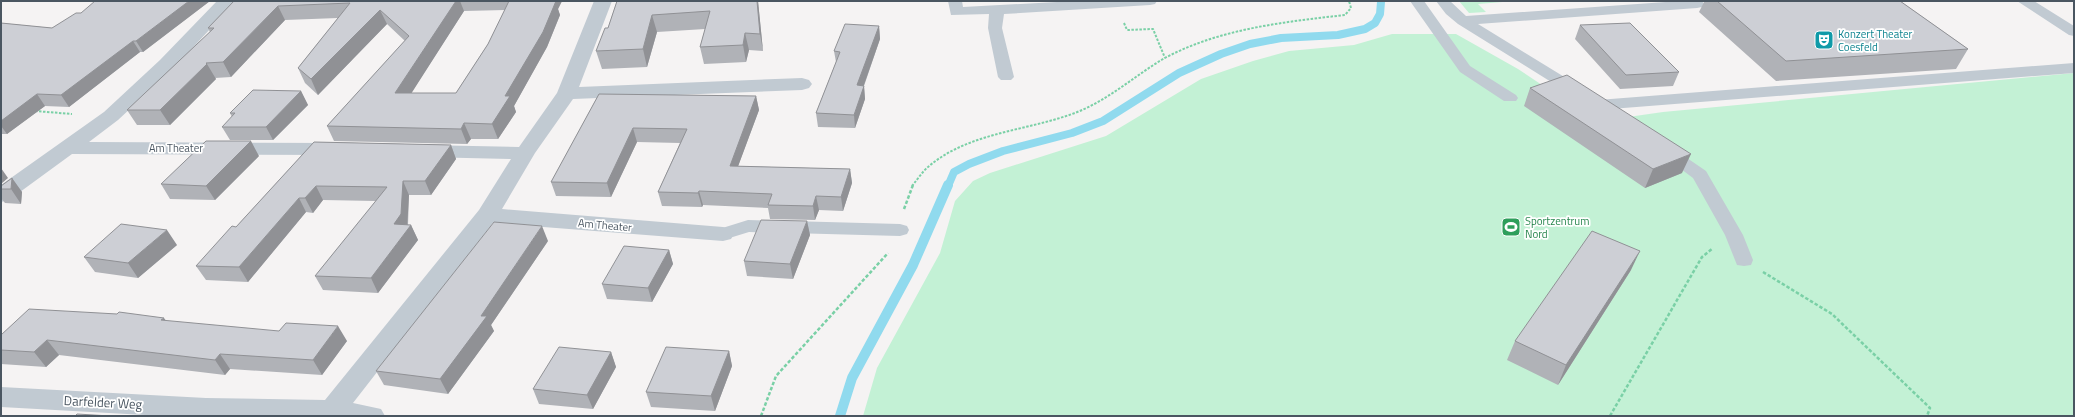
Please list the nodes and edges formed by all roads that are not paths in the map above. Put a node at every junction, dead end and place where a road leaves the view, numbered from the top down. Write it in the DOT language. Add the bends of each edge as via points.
graph roads {
  1 [pos="227,1"];
  2 [pos="603,1"];
  3 [pos="955,1"];
  4 [pos="1150,1"];
  5 [pos="1417,1"];
  6 [pos="1444,1"];
  7 [pos="2024,1"];
  8 [pos="1697,4"];
  9 [pos="997,10"];
  10 [pos="1463,21"];
  11 [pos="2074,32"];
  12 [pos="2074,68"];
  13 [pos="1006,77"];
  14 [pos="802,84"];
  15 [pos="567,93"];
  16 [pos="1510,98"];
  17 [pos="1598,105"];
  18 [pos="1618,118"];
  19 [pos="1656,145"];
  20 [pos="67,148"];
  21 [pos="358,150"];
  22 [pos="406,151"];
  23 [pos="525,153"];
  24 [pos="1,195"];
  25 [pos="487,215"];
  26 [pos="900,230"];
  27 [pos="723,234"];
  28 [pos="1744,260"];
  29 [pos="1,397"];
  30 [pos="332,411"];
  31 [pos="372,416"];
  1 -- 20 [label="street" via="167,64 111,116"];
  2 -- 15 [label="street"];
  3 -- 9 [label="lane" via="956,12"];
  4 -- 9 [label="lane"];
  5 -- 16 [label="lane" via="1465,69"];
  6 -- 10 [label="lane"];
  7 -- 11 [label="lane"];
  8 -- 10 [label="lane"];
  9 -- 13 [label="lane" via="995,28"];
  10 -- 17 [label="lane"];
  12 -- 17 [label="lane"];
  14 -- 15 [label="street"];
  15 -- 23 [label="street"];
  17 -- 18 [label="lane"];
  19 -- 28 [label="lane" via="1700,175 1734,235"];
  20 -- 21 [label="street, Am Theater"];
  20 -- 24 [label="street"];
  22 -- 23 [label="street"];
  23 -- 25 [label="street"];
  25 -- 27 [label="street, Am Theater"];
  25 -- 30 [label="street"];
  26 -- 27 [label="lane" via="748,226"];
  29 -- 30 [label="street, Darfelder Weg" via="206,408"];
  30 -- 31 [label="street, Darfelder Weg"];
}
